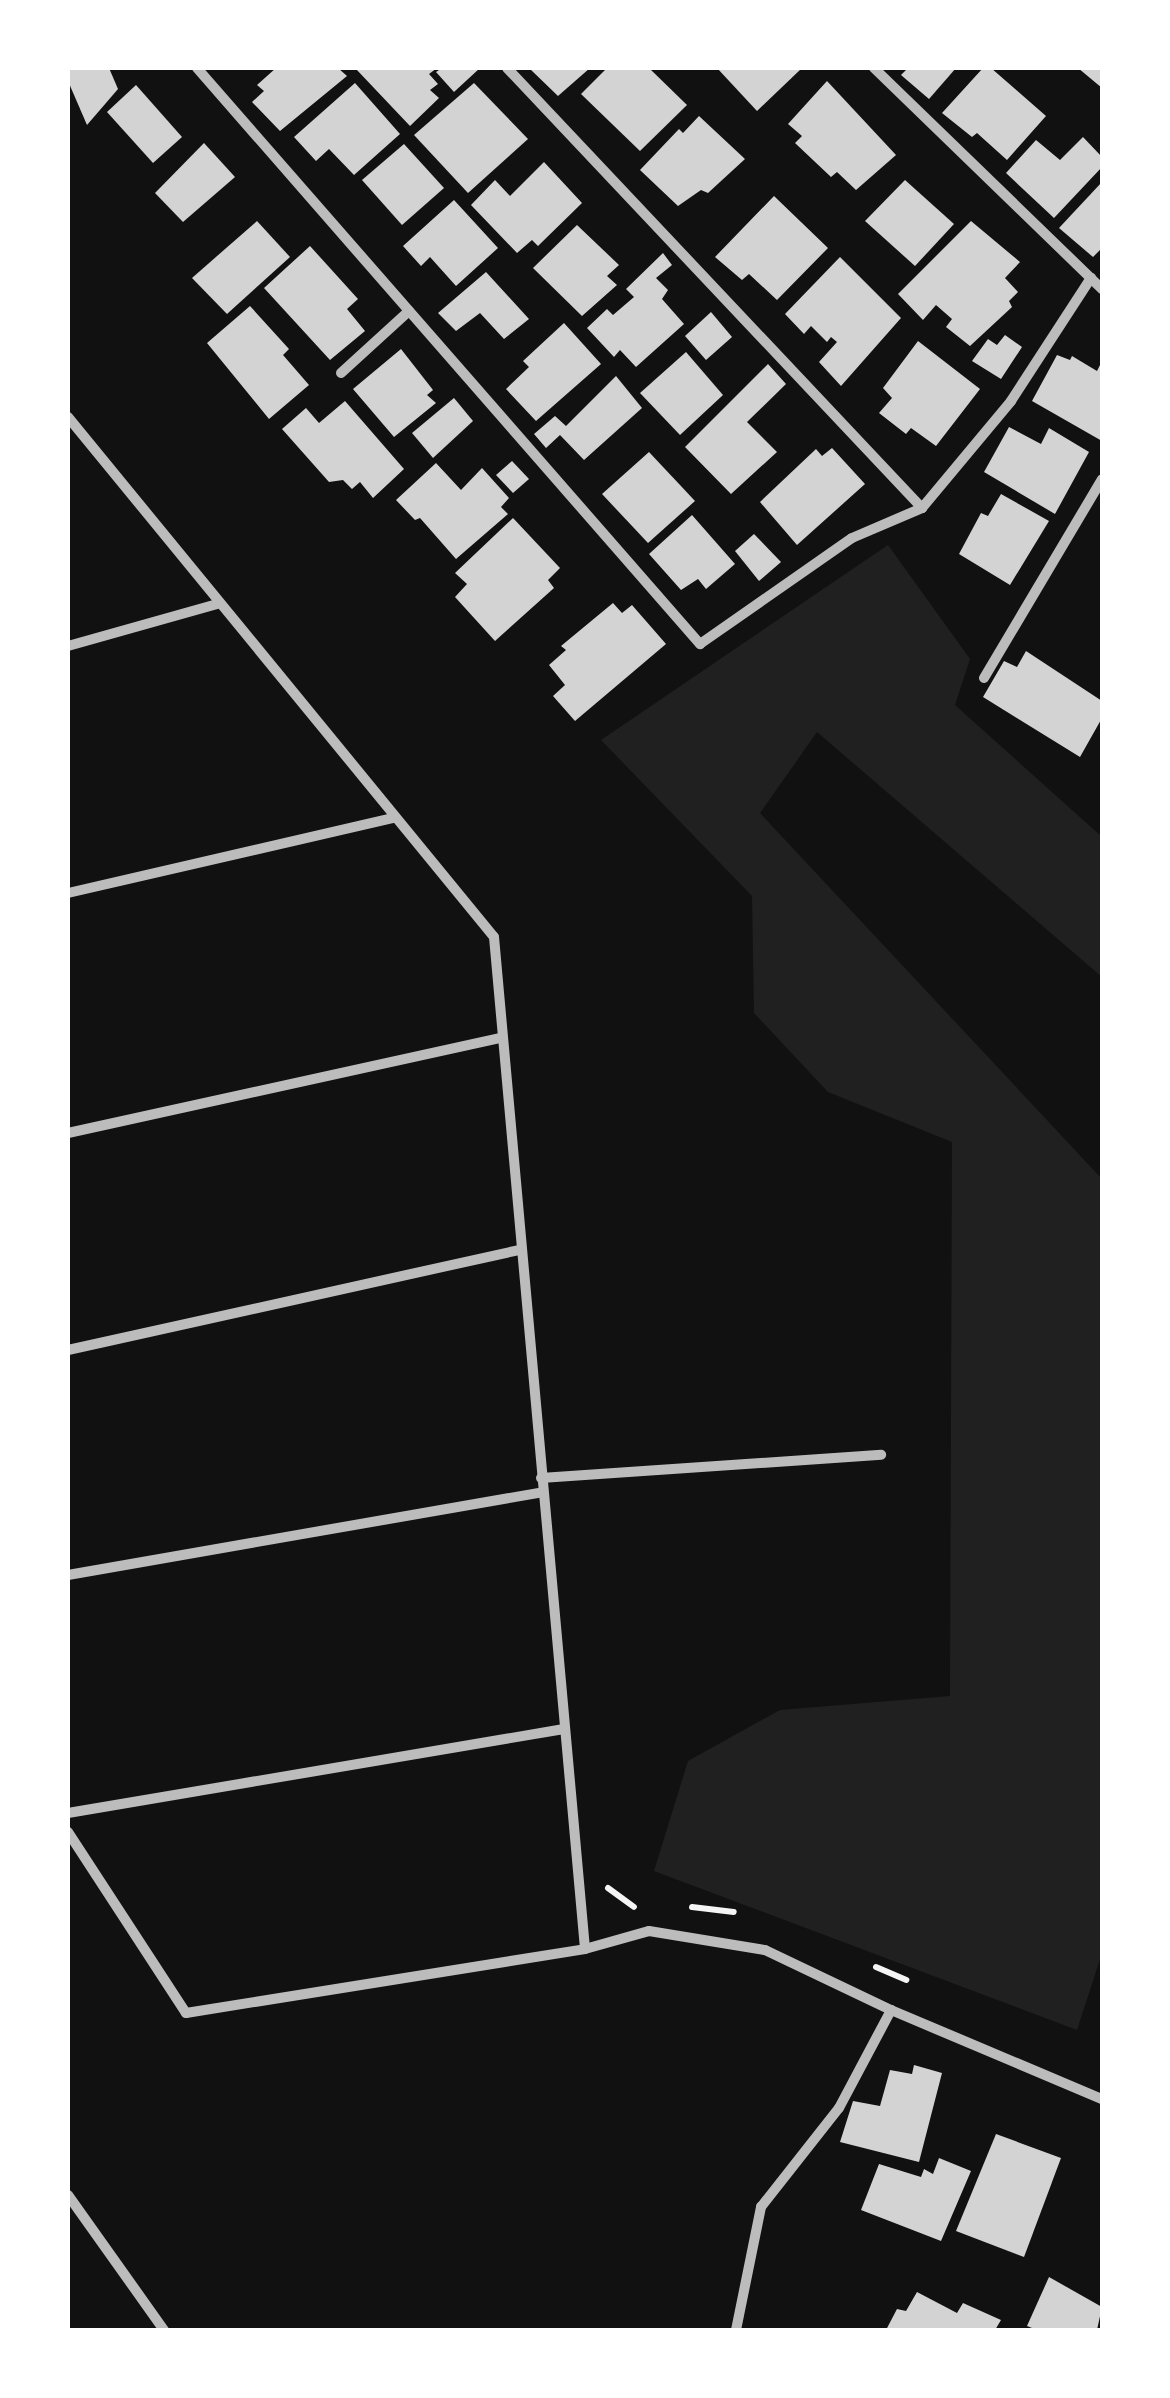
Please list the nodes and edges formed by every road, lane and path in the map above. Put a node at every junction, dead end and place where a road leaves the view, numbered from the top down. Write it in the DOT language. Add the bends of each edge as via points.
graph roads {
  1 [pos="197,68"];
  2 [pos="507,68"];
  3 [pos="874,68"];
  4 [pos="1091,278"];
  5 [pos="1102,290"];
  6 [pos="409,311"];
  7 [pos="342,374"];
  8 [pos="68,417"];
  9 [pos="1102,479"];
  10 [pos="922,508"];
  11 [pos="217,604"];
  12 [pos="68,646"];
  13 [pos="984,678"];
  14 [pos="393,818"];
  15 [pos="68,892"];
  16 [pos="501,1038"];
  17 [pos="68,1133"];
  18 [pos="520,1250"];
  19 [pos="68,1350"];
  20 [pos="882,1454"];
  21 [pos="541,1478"];
  22 [pos="542,1492"];
  23 [pos="68,1576"];
  24 [pos="564,1729"];
  25 [pos="68,1813"];
  26 [pos="68,1832"];
  27 [pos="585,1949"];
  28 [pos="891,2010"];
  29 [pos="1102,2098"];
  30 [pos="68,2196"];
  31 [pos="164,2330"];
  32 [pos="736,2330"];
  1 -- 6 [label="street"];
  2 -- 10 [label="street"];
  3 -- 4 [label="street"];
  4 -- 5 [label="street"];
  4 -- 10 [label="street" via="1011,401"];
  6 -- 7 [label="street"];
  6 -- 10 [label="street" via="700,644 852,538"];
  8 -- 11 [label="street"];
  9 -- 13 [label="street"];
  11 -- 12 [label="street"];
  11 -- 14 [label="street"];
  14 -- 15 [label="street"];
  14 -- 16 [label="street" via="494,938"];
  16 -- 17 [label="street"];
  16 -- 18 [label="street"];
  18 -- 19 [label="street"];
  18 -- 21 [label="street"];
  20 -- 21 [label="street"];
  21 -- 22 [label="street"];
  22 -- 23 [label="street"];
  22 -- 24 [label="street"];
  24 -- 25 [label="street"];
  24 -- 27 [label="street"];
  26 -- 27 [label="street" via="186,2013"];
  27 -- 28 [label="street" via="649,1932 765,1950"];
  28 -- 29 [label="street"];
  28 -- 32 [label="street" via="839,2108 761,2207"];
  30 -- 31 [label="street"];
}
